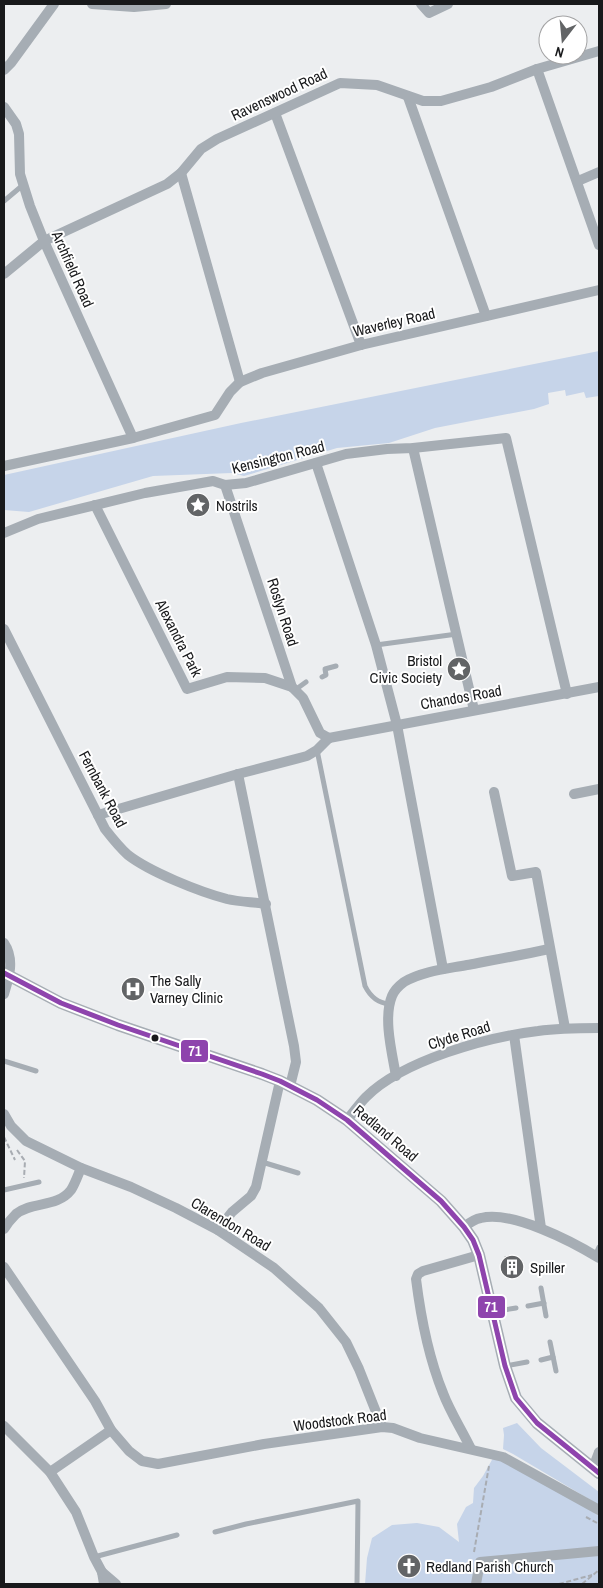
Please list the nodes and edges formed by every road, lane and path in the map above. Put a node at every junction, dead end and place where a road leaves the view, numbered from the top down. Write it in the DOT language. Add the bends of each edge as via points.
graph roads {
  1 [pos="54,4"];
  2 [pos="92,4"];
  3 [pos="166,4"];
  4 [pos="421,4"];
  5 [pos="448,4"];
  6 [pos="599,51"];
  7 [pos="4,70"];
  8 [pos="537,70"];
  9 [pos="408,97"];
  10 [pos="4,107"];
  11 [pos="275,113"];
  12 [pos="599,172"];
  13 [pos="181,173"];
  14 [pos="578,180"];
  15 [pos="24,185"];
  16 [pos="4,201"];
  17 [pos="44,241"];
  18 [pos="599,244"];
  19 [pos="4,274"];
  20 [pos="599,290"];
  21 [pos="486,316"];
  22 [pos="361,345"];
  23 [pos="240,382"];
  24 [pos="133,438"];
  25 [pos="413,448"];
  26 [pos="316,463"];
  27 [pos="4,466"];
  28 [pos="225,485"];
  29 [pos="95,505"];
  30 [pos="4,532"];
  31 [pos="4,629"];
  32 [pos="457,634"];
  33 [pos="376,645"];
  34 [pos="336,666"];
  35 [pos="322,677"];
  36 [pos="306,682"];
  37 [pos="599,687"];
  38 [pos="293,689"];
  39 [pos="567,694"];
  40 [pos="474,710"];
  41 [pos="396,725"];
  42 [pos="329,738"];
  43 [pos="317,750"];
  44 [pos="238,774"];
  45 [pos="599,789"];
  46 [pos="494,792"];
  47 [pos="574,794"];
  48 [pos="98,815"];
  49 [pos="266,904"];
  50 [pos="4,943"];
  51 [pos="550,949"];
  52 [pos="444,970"];
  53 [pos="7,974"];
  54 [pos="4,994"];
  55 [pos="390,1004"];
  56 [pos="565,1028"];
  57 [pos="599,1028"];
  58 [pos="514,1035"];
  59 [pos="4,1061"];
  60 [pos="36,1070"];
  61 [pos="396,1076"];
  62 [pos="285,1084"];
  63 [pos="4,1114"];
  64 [pos="347,1120"];
  65 [pos="4,1133"];
  66 [pos="4,1137"];
  67 [pos="8,1138"];
  68 [pos="13,1143"];
  69 [pos="16,1160"];
  70 [pos="262,1162"];
  71 [pos="81,1168"];
  72 [pos="298,1173"];
  73 [pos="40,1182"];
  74 [pos="24,1185"];
  75 [pos="4,1190"];
  76 [pos="464,1227"];
  77 [pos="541,1228"];
  78 [pos="4,1230"];
  79 [pos="218,1230"];
  80 [pos="598,1254"];
  81 [pos="479,1255"];
  82 [pos="4,1267"];
  83 [pos="541,1288"];
  84 [pos="544,1303"];
  85 [pos="528,1306"];
  86 [pos="516,1308"];
  87 [pos="492,1312"];
  88 [pos="546,1316"];
  89 [pos="550,1342"];
  90 [pos="553,1357"];
  91 [pos="540,1360"];
  92 [pos="527,1362"];
  93 [pos="505,1366"];
  94 [pos="556,1371"];
  95 [pos="4,1426"];
  96 [pos="382,1427"];
  97 [pos="111,1430"];
  98 [pos="471,1449"];
  99 [pos="486,1452"];
  100 [pos="599,1452"];
  101 [pos="596,1470"];
  102 [pos="50,1472"];
  103 [pos="599,1510"];
  104 [pos="215,1532"];
  105 [pos="177,1535"];
  106 [pos="599,1551"];
  107 [pos="94,1558"];
  108 [pos="476,1562"];
  109 [pos="429,1569"];
  110 [pos="599,1570"];
  111 [pos="102,1572"];
  112 [pos="592,1575"];
  113 [pos="104,1584"];
  114 [pos="116,1584"];
  115 [pos="356,1584"];
  116 [pos="476,1584"];
  117 [pos="559,1584"];
  118 [pos="582,1584"];
  1 -- 7 [label="street"];
  2 -- 3 [label="street" via="134,7"];
  4 -- 5 [label="street" via="429,13"];
  6 -- 8 [label="street, Ravenswood Road"];
  8 -- 9 [label="street, Ravenswood Road" via="441,101 423,102"];
  8 -- 14 [label="street"];
  9 -- 11 [label="street, Ravenswood Road" via="377,86 340,83"];
  9 -- 21 [label="street"];
  10 -- 15 [label="street, Archfield Road" via="19,134 20,174"];
  11 -- 13 [label="street, Ravenswood Road" via="201,149"];
  11 -- 22 [label="street"];
  12 -- 14 [label="street"];
  13 -- 17 [label="street, Ravenswood Road" via="167,184"];
  13 -- 23 [label="street"];
  14 -- 18 [label="street"];
  15 -- 16 [label="lane"];
  15 -- 17 [label="street, Archfield Road"];
  17 -- 19 [label="street, Ravenswood Road"];
  17 -- 24 [label="street, Archfield Road"];
  20 -- 21 [label="street, Waverley Road"];
  21 -- 22 [label="street, Waverley Road"];
  22 -- 23 [label="street, Waverley Road"];
  23 -- 24 [label="street, Waverley Road" via="215,415"];
  24 -- 27 [label="street"];
  25 -- 26 [label="street, Kensington Road" via="346,454"];
  25 -- 32 [label="street"];
  25 -- 39 [label="street, Kensington Road" via="506,438"];
  26 -- 28 [label="street, Kensington Road" via="246,483"];
  26 -- 33 [label="street"];
  28 -- 29 [label="street, Kensington Road" via="213,481"];
  28 -- 38 [label="street, Roslyn Road"];
  29 -- 30 [label="street, Kensington Road" via="38,519"];
  29 -- 38 [label="street, Alexandra Park" via="187,689 227,677 265,678"];
  31 -- 48 [label="street, Fernbank Road"];
  32 -- 33 [label="lane"];
  32 -- 40 [label="street"];
  33 -- 41 [label="street"];
  34 -- 35 [label="lane" via="325,669 326,675"];
  36 -- 38 [label="lane"];
  37 -- 39 [label="street, Chandos Road"];
  38 -- 42 [label="street, Roslyn Road" via="303,698 320,733"];
  39 -- 40 [label="street, Chandos Road"];
  40 -- 41 [label="street, Chandos Road"];
  41 -- 42 [label="street, Chandos Road"];
  41 -- 52 [label="street"];
  42 -- 43 [label="street"];
  43 -- 44 [label="street" via="307,756"];
  43 -- 55 [label="lane" via="365,986 382,1004"];
  44 -- 48 [label="street"];
  44 -- 49 [label="street"];
  45 -- 47 [label="street"];
  46 -- 51 [label="street" via="512,876 536,872"];
  48 -- 49 [label="street, Fernbank Road" via="114,841 144,865 228,899"];
  49 -- 62 [label="street" via="296,1062"];
  50 -- 53 [label="street" via="10,962"];
  51 -- 52 [label="street"];
  51 -- 56 [label="street"];
  52 -- 55 [label="street" via="402,983"];
  53 -- 54 [label="street"];
  53 -- 62 [label="street, Redland Road" via="61,1003"];
  55 -- 61 [label="street"];
  56 -- 57 [label="street, Clyde Road"];
  56 -- 58 [label="street, Clyde Road"];
  58 -- 61 [label="street, Clyde Road" via="440,1054"];
  58 -- 77 [label="street"];
  59 -- 60 [label="lane"];
  61 -- 64 [label="street, Clyde Road" via="366,1097"];
  62 -- 64 [label="street, Redland Road"];
  62 -- 70 [label="street"];
  63 -- 71 [label="street, Clarendon Road" via="26,1141"];
  64 -- 76 [label="street, Redland Road" via="441,1201"];
  65 -- 67 [label="path"];
  66 -- 69 [label="path"];
  68 -- 74 [label="path" via="25,1161"];
  70 -- 72 [label="lane"];
  70 -- 79 [label="street" via="251,1196"];
  71 -- 78 [label="street" via="66,1195 17,1213"];
  71 -- 79 [label="street, Clarendon Road"];
  73 -- 74 [label="lane"];
  74 -- 75 [label="lane"];
  76 -- 77 [label="street" via="489,1217"];
  76 -- 81 [label="street, Redland Road"];
  77 -- 80 [label="street"];
  79 -- 96 [label="street, Clarendon Road" via="274,1268 324,1315 346,1342 360,1369"];
  81 -- 87 [label="street, Redland Road"];
  81 -- 98 [label="street" via="423,1271 416,1279 430,1357 443,1394"];
  82 -- 97 [label="street, Woodstock Road" via="95,1401"];
  83 -- 84 [label="lane"];
  84 -- 85 [label="lane"];
  84 -- 88 [label="lane"];
  86 -- 87 [label="lane"];
  87 -- 93 [label="street, Redland Road"];
  89 -- 90 [label="lane"];
  90 -- 91 [label="lane"];
  90 -- 94 [label="lane"];
  92 -- 93 [label="lane"];
  93 -- 101 [label="street, Redland Road" via="516,1398 525,1411"];
  95 -- 102 [label="street"];
  96 -- 97 [label="street, Woodstock Road" via="158,1464 142,1461"];
  96 -- 98 [label="street, Woodstock Road"];
  97 -- 102 [label="street"];
  98 -- 99 [label="street, Woodstock Road"];
  99 -- 103 [label="street, Woodstock Road" via="503,1457"];
  99 -- 108 [label="path" via="489,1466"];
  100 -- 101 [label="street"];
  102 -- 107 [label="street" via="76,1512"];
  104 -- 115 [label="lane" via="358,1501"];
  105 -- 107 [label="lane"];
  106 -- 108 [label="street"];
  107 -- 111 [label="street"];
  108 -- 109 [label="path"];
  108 -- 116 [label="street"];
  110 -- 112 [label="path"];
  111 -- 113 [label="street"];
  111 -- 114 [label="street"];
  112 -- 117 [label="path"];
  112 -- 118 [label="path"];
}
